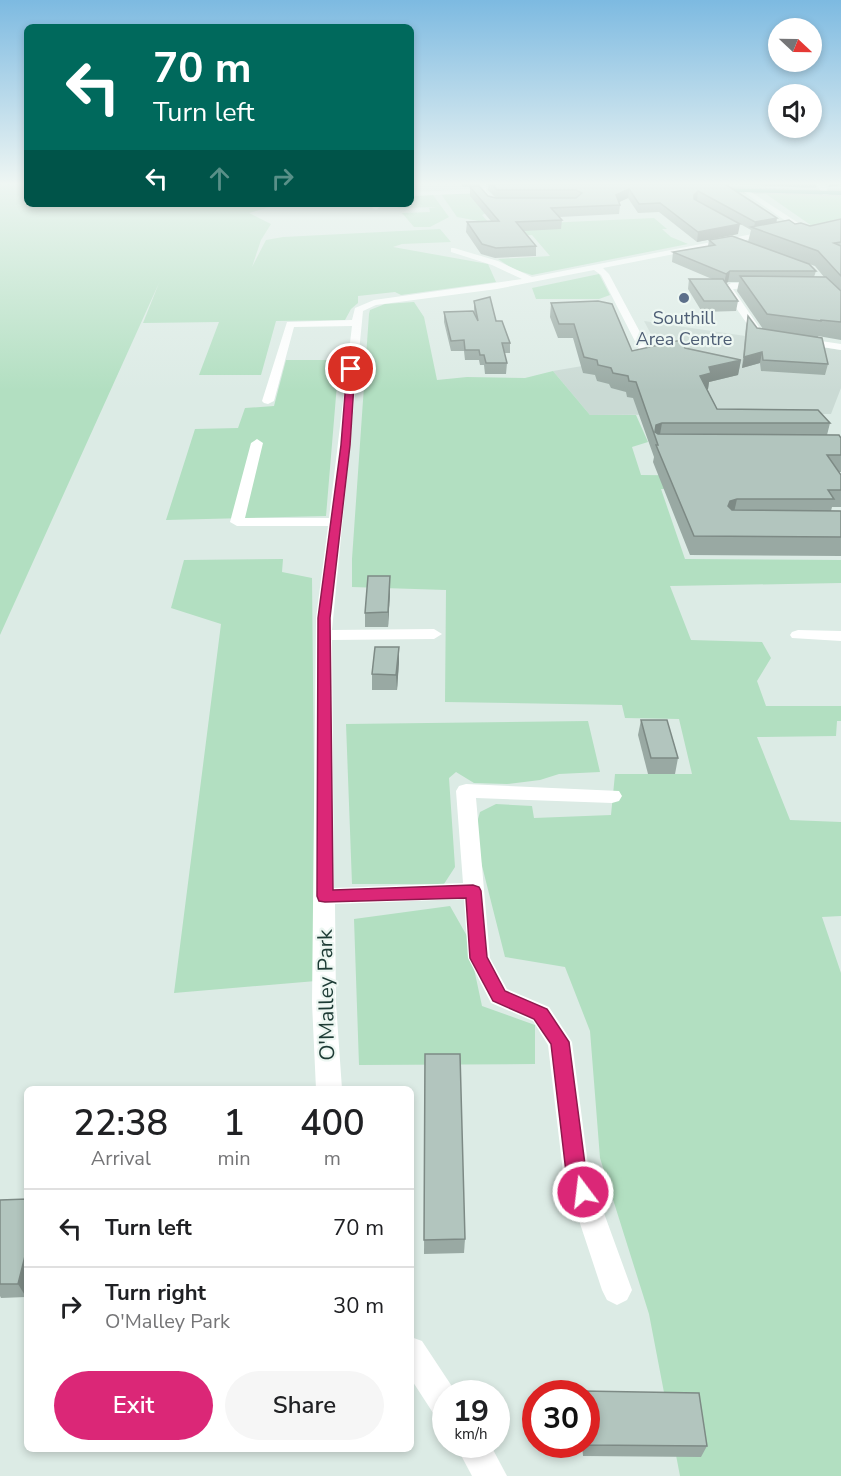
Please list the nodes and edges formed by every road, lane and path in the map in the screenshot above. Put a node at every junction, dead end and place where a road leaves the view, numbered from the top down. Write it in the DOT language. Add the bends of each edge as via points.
graph roads {
  1 [pos="463,253"];
  2 [pos="664,253"];
  3 [pos="595,266"];
  4 [pos="530,279"];
  5 [pos="766,282"];
  6 [pos="356,323"];
  7 [pos="772,336"];
  8 [pos="791,339"];
  9 [pos="841,347"];
  10 [pos="644,349"];
  11 [pos="268,401"];
  12 [pos="257,443"];
  13 [pos="335,522"];
  14 [pos="434,634"];
  15 [pos="324,635"];
  16 [pos="798,635"];
  17 [pos="841,636"];
  18 [pos="612,796"];
  19 [pos="473,891"];
  20 [pos="325,896"];
  21 [pos="329,1086"];
  22 [pos="617,1290"];
  23 [pos="414,1357"];
  24 [pos="432,1384"];
  25 [pos="480,1458"];
  26 [pos="491,1476"];
  1 -- 4 [label="street"];
  2 -- 3 [label="street"];
  3 -- 4 [label="street"];
  3 -- 10 [label="street" via="605,274"];
  4 -- 6 [label="street" via="374,303 358,310"];
  5 -- 7 [label="street" via="728,289 757,332"];
  6 -- 11 [label="street" via="290,324"];
  6 -- 13 [label="street, O'Malley Park"];
  8 -- 9 [label="street"];
  12 -- 13 [label="street" via="237,522"];
  13 -- 15 [label="street, O'Malley Park"];
  14 -- 15 [label="street"];
  15 -- 20 [label="street, O'Malley Park"];
  16 -- 17 [label="street"];
  18 -- 19 [label="street" via="466,791"];
  19 -- 20 [label="street"];
  19 -- 22 [label="street" via="479,958 499,996 541,1014 560,1042 576,1172"];
  20 -- 21 [label="street, O'Malley Park" via="324,1003"];
  23 -- 24 [label="street"];
  25 -- 26 [label="street"];
}
